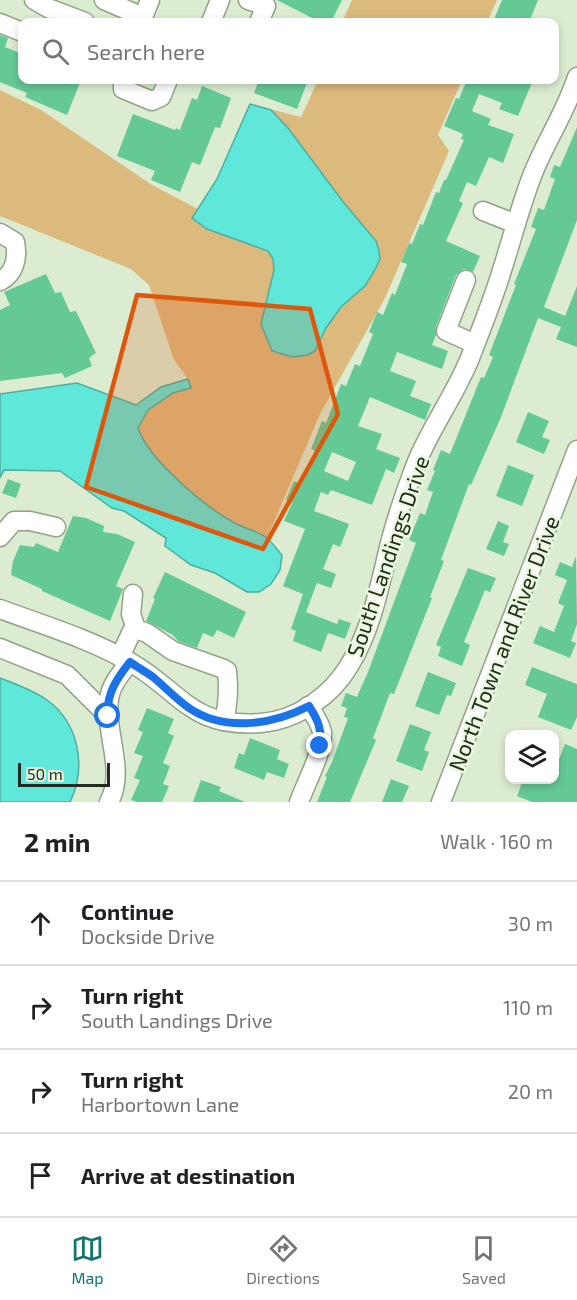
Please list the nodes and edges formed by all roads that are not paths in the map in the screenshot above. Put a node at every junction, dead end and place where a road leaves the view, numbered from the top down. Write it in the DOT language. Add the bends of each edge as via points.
graph roads {
  1 [pos="104,0"];
  2 [pos="220,0"];
  3 [pos="248,0"];
  4 [pos="36,1"];
  5 [pos="144,13"];
  6 [pos="30,18"];
  7 [pos="76,18"];
  8 [pos="213,18"];
  9 [pos="261,18"];
  10 [pos="0,23"];
  11 [pos="18,30"];
  12 [pos="577,77"];
  13 [pos="123,84"];
  14 [pos="166,84"];
  15 [pos="483,211"];
  16 [pos="516,224"];
  17 [pos="0,233"];
  18 [pos="466,280"];
  19 [pos="0,281"];
  20 [pos="475,344"];
  21 [pos="577,450"];
  22 [pos="56,527"];
  23 [pos="0,537"];
  24 [pos="133,594"];
  25 [pos="0,609"];
  26 [pos="136,629"];
  27 [pos="0,648"];
  28 [pos="125,659"];
  29 [pos="309,706"];
  30 [pos="108,716"];
  31 [pos="224,722"];
  32 [pos="110,802"];
  33 [pos="299,802"];
  34 [pos="441,802"];
  1 -- 5 [label="street"];
  2 -- 8 [label="street"];
  3 -- 9 [label="street" via="266,6"];
  4 -- 6 [label="street"];
  4 -- 7 [label="street"];
  10 -- 11 [label="street"];
  12 -- 16 [label="street, South Landings Drive" via="535,168"];
  13 -- 14 [label="street" via="123,89 152,101 161,97"];
  15 -- 16 [label="street"];
  16 -- 20 [label="street, South Landings Drive"];
  17 -- 19 [label="street" via="15,242 18,255 11,272"];
  18 -- 20 [label="street" via="446,331"];
  20 -- 29 [label="street, South Landings Drive" via="416,464 379,591 356,653 330,690"];
  21 -- 34 [label="street, North Town and River Drive"];
  22 -- 23 [label="street" via="14,521"];
  24 -- 26 [label="street" via="131,614"];
  25 -- 28 [label="street, South Landings Drive"];
  26 -- 28 [label="street"];
  26 -- 31 [label="street" via="173,651 227,671"];
  27 -- 30 [label="street" via="67,675"];
  28 -- 30 [label="street" via="111,692"];
  28 -- 31 [label="street, South Landings Drive" via="189,708"];
  29 -- 31 [label="street, South Landings Drive" via="278,720"];
  29 -- 33 [label="street" via="322,733"];
  30 -- 32 [label="street" via="115,783"];
}
